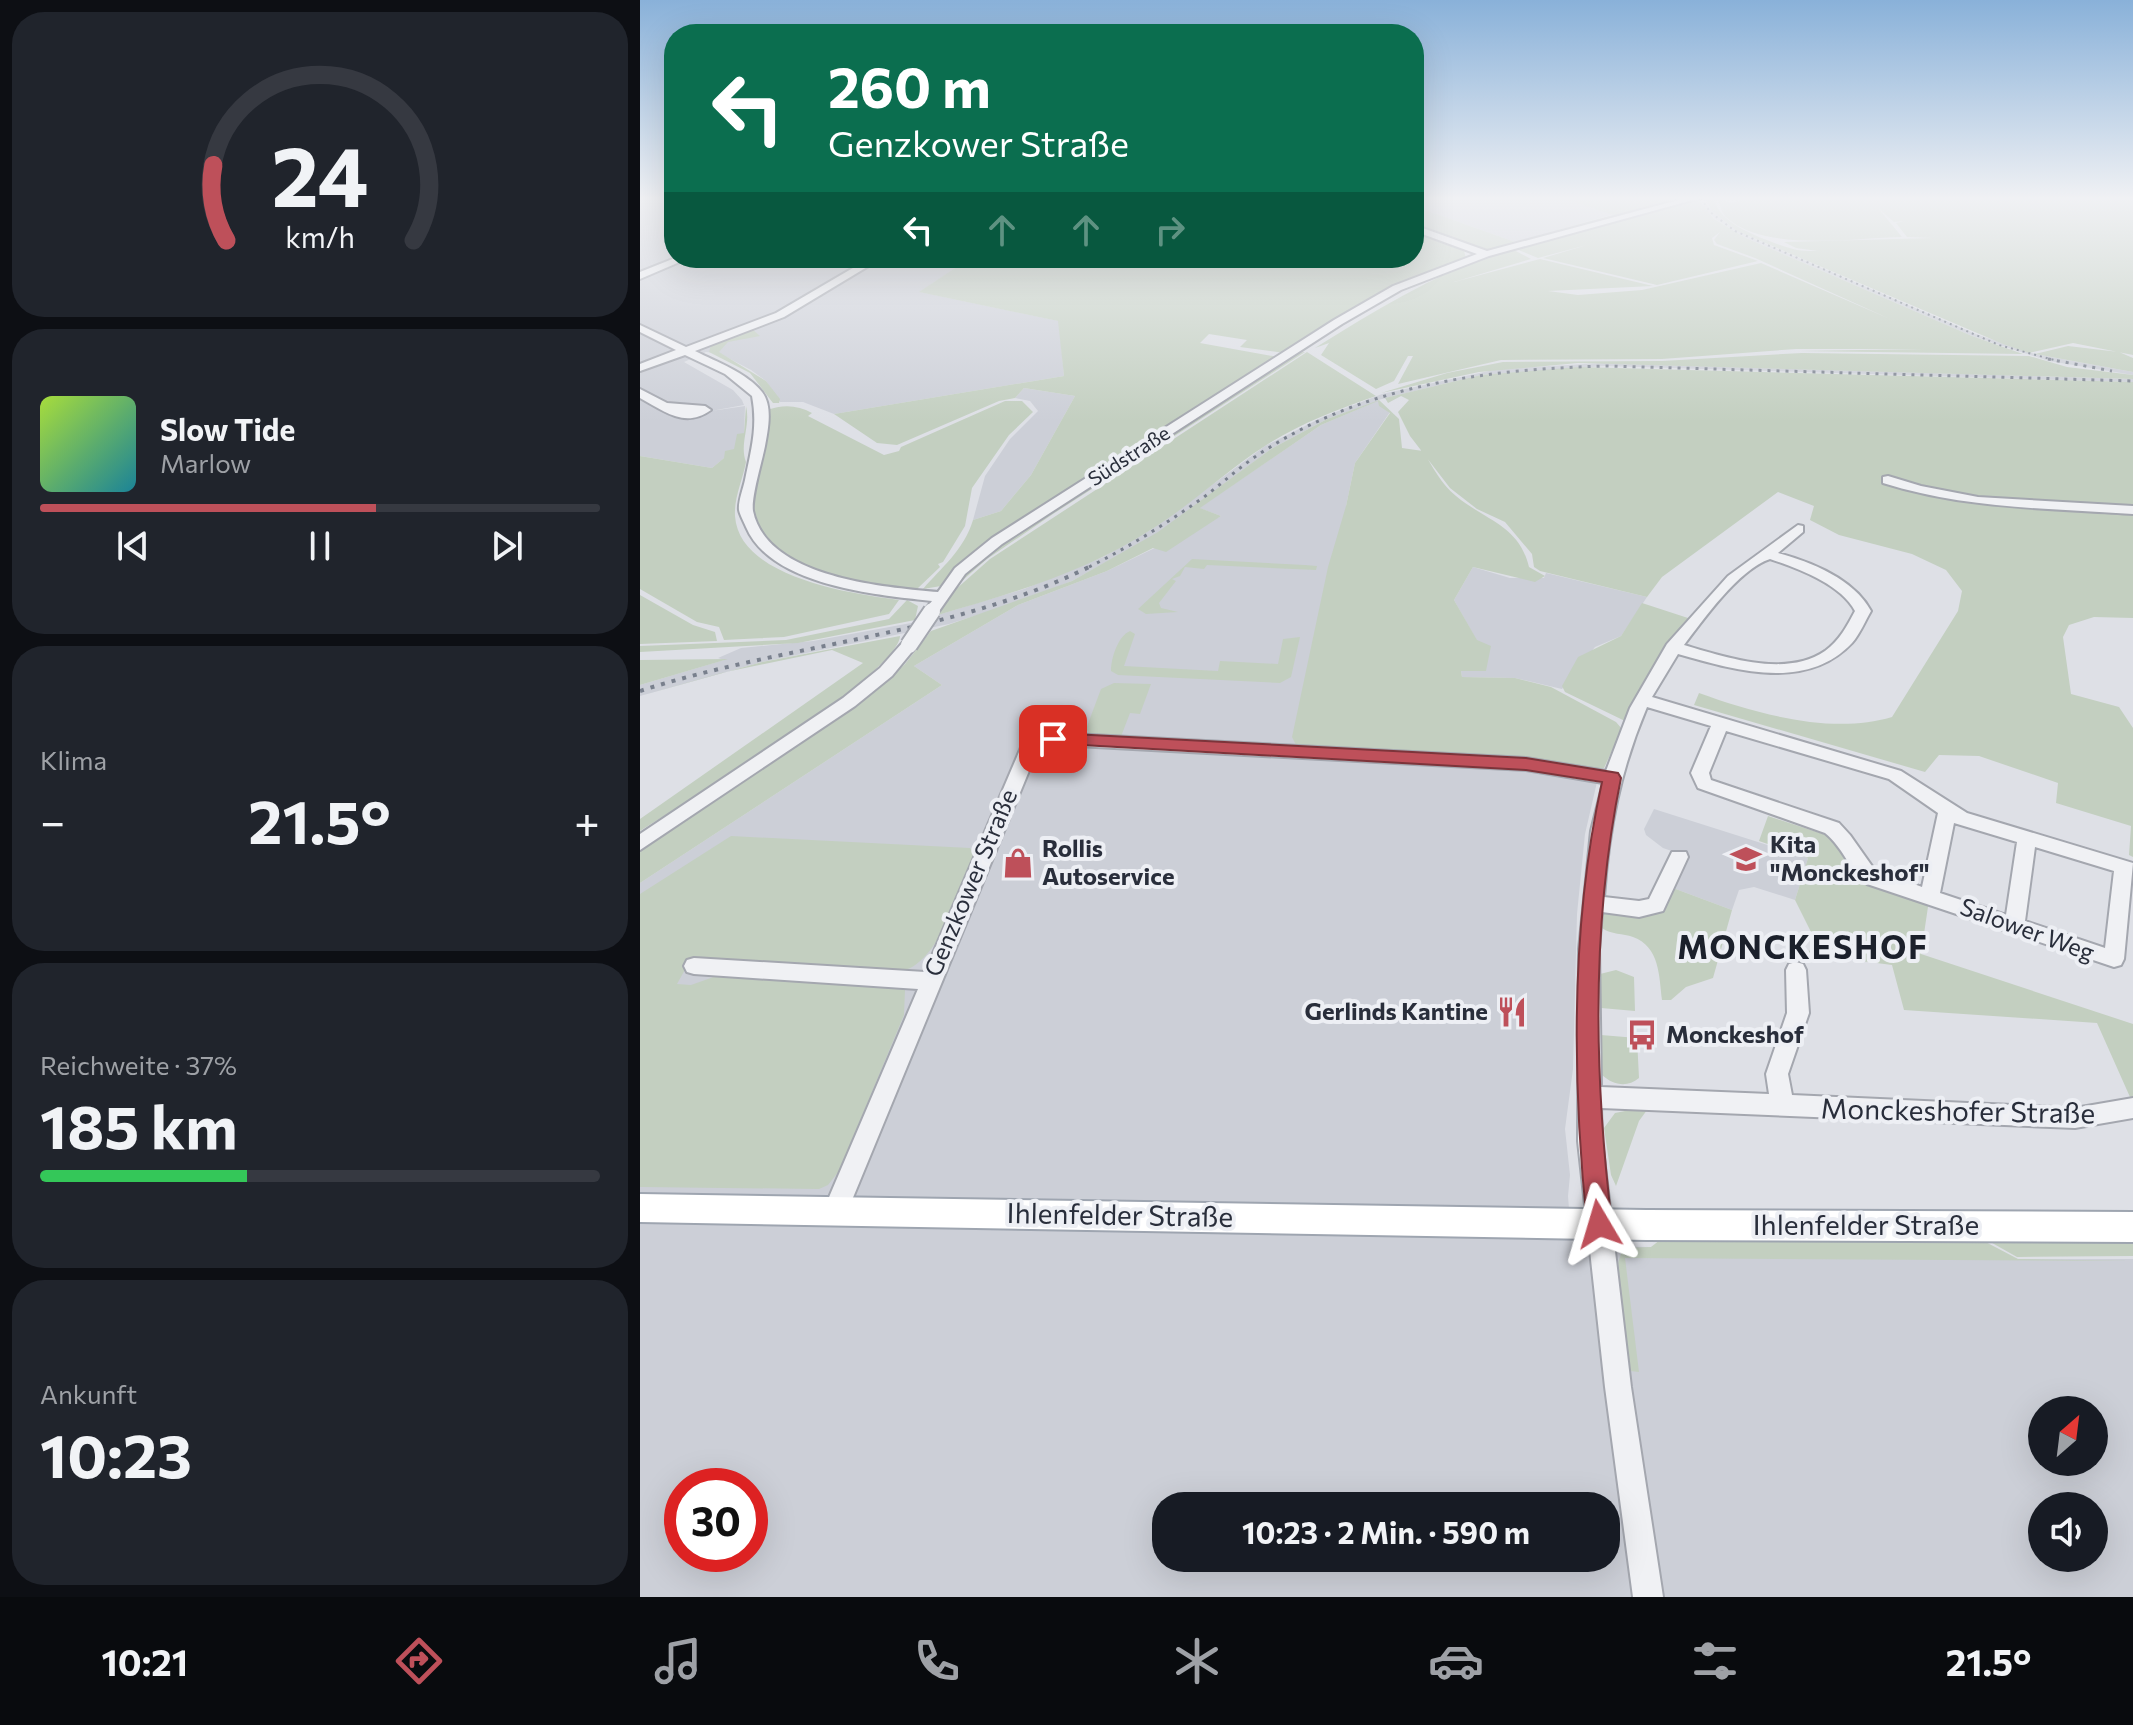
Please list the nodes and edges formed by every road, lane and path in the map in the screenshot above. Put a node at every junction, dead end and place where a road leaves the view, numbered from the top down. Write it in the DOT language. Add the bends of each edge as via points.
graph roads {
  1 [pos="852,273"];
  2 [pos="1434,273"];
  3 [pos="640,328"];
  4 [pos="687,350"];
  5 [pos="640,368"];
  6 [pos="640,393"];
  7 [pos="665,406"];
  8 [pos="1888,480"];
  9 [pos="2133,510"];
  10 [pos="1798,529"];
  11 [pos="1770,555"];
  12 [pos="936,604"];
  13 [pos="1673,647"];
  14 [pos="1642,700"];
  15 [pos="1720,724"];
  16 [pos="1612,778"];
  17 [pos="1947,812"];
  18 [pos="2027,838"];
  19 [pos="640,843"];
  20 [pos="1679,857"];
  21 [pos="2129,868"];
  22 [pos="1930,897"];
  23 [pos="1592,903"];
  24 [pos="2015,924"];
  25 [pos="694,966"];
  26 [pos="1796,970"];
  27 [pos="929,981"];
  28 [pos="1590,1097"];
  29 [pos="1782,1106"];
  30 [pos="2133,1108"];
  31 [pos="640,1208"];
  32 [pos="836,1209"];
  33 [pos="1599,1224"];
  34 [pos="2133,1227"];
  35 [pos="1648,1597"];
  1 -- 4 [label="street" via="780,315"];
  2 -- 12 [label="street, Südstraße" via="1360,308 997,541 960,571"];
  3 -- 4 [label="street"];
  4 -- 5 [label="street"];
  4 -- 12 [label="street" via="744,381 761,400 763,422 746,510 769,550 831,579"];
  6 -- 7 [label="street"];
  8 -- 9 [label="street" via="1965,500"];
  10 -- 11 [label="street"];
  11 -- 13 [label="street" via="1733,579"];
  11 -- 13 [label="street" via="1859,600 1861,617 1839,648 1810,666 1783,669"];
  12 -- 19 [label="street, Südstraße, bridge" via="886,672 849,702"];
  13 -- 14 [label="street"];
  14 -- 15 [label="street"];
  14 -- 16 [label="street"];
  15 -- 17 [label="street" via="1909,780"];
  15 -- 22 [label="street, Salower Weg" via="1700,773 1704,784 1832,828 1870,877"];
  16 -- 23 [label="street"];
  16 -- 27 [label="street, Genzkower Straße" via="1526,764 1034,738"];
  17 -- 18 [label="street"];
  17 -- 22 [label="street"];
  18 -- 21 [label="street"];
  18 -- 24 [label="street"];
  20 -- 23 [label="street" via="1656,906"];
  21 -- 24 [label="street, Salower Weg" via="2114,959"];
  22 -- 24 [label="street, Salower Weg"];
  23 -- 28 [label="street"];
  25 -- 27 [label="street"];
  26 -- 29 [label="street" via="1798,1013 1777,1074"];
  27 -- 32 [label="street, Genzkower Straße"];
  28 -- 29 [label="street, Monckeshofer Straße"];
  28 -- 33 [label="street"];
  29 -- 30 [label="street, Monckeshofer Straße" via="2075,1118"];
  31 -- 32 [label="main road, Ihlenfelder Straße"];
  32 -- 33 [label="main road, Ihlenfelder Straße"];
  33 -- 34 [label="main road, Ihlenfelder Straße"];
  33 -- 35 [label="street"];
}
